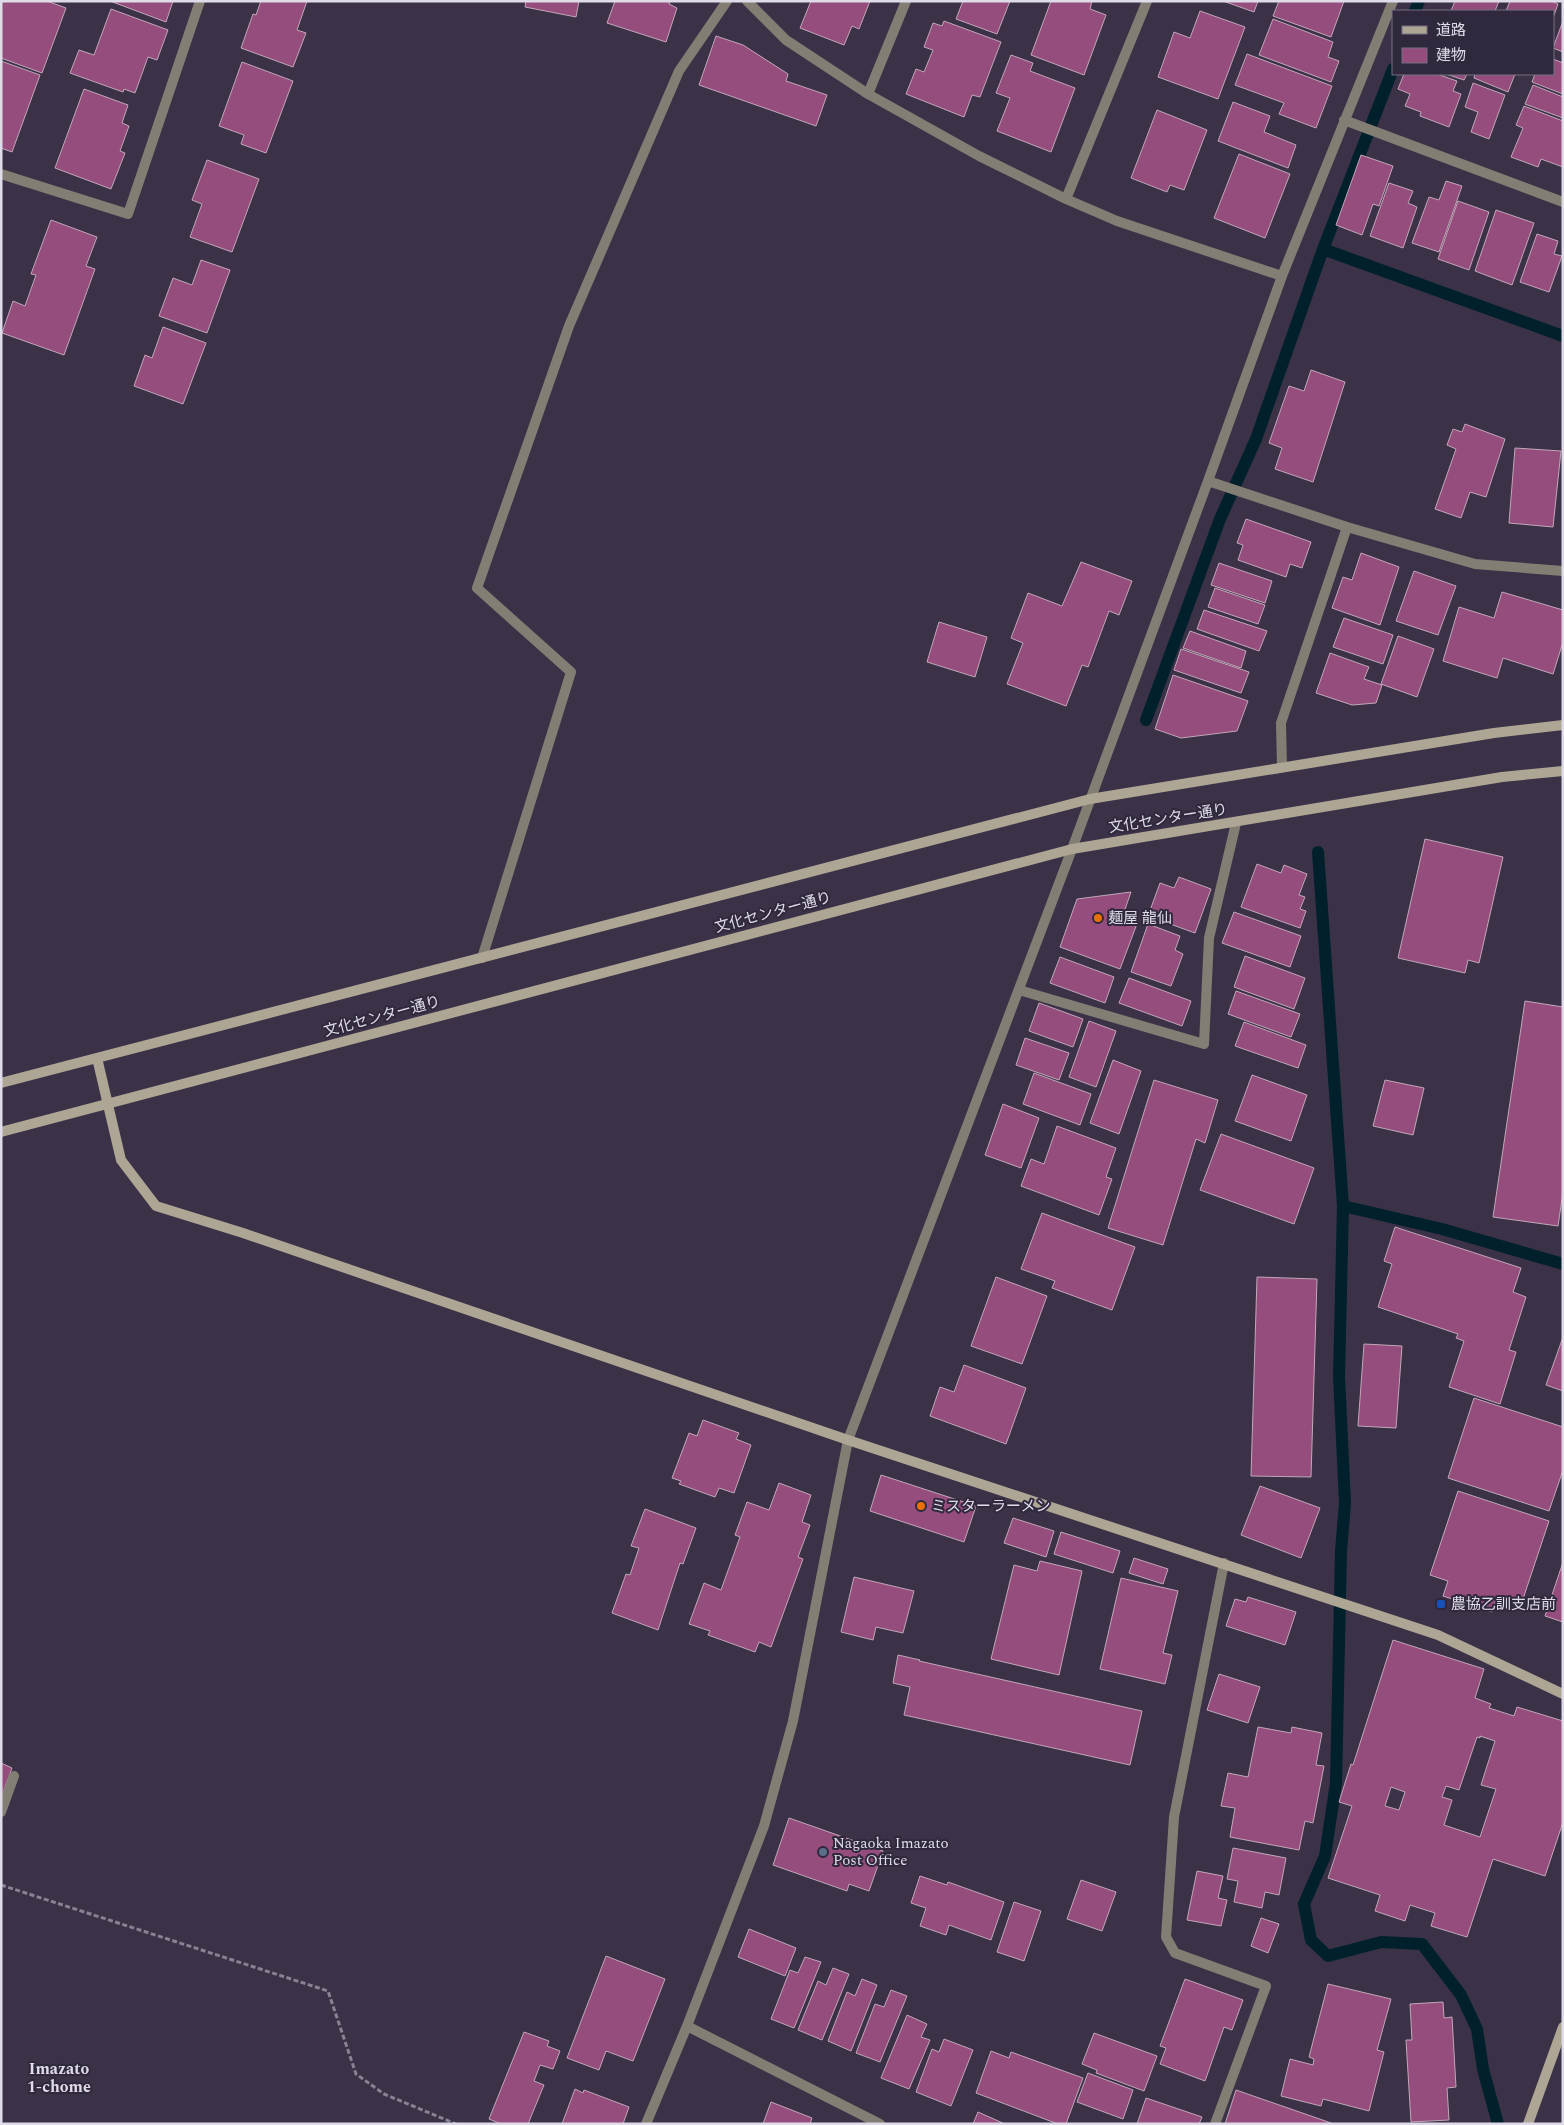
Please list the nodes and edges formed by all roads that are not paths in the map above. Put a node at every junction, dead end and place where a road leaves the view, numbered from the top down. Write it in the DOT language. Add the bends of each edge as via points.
graph roads {
  1 [pos="200,1"];
  2 [pos="727,1"];
  3 [pos="747,1"];
  4 [pos="906,1"];
  5 [pos="1147,1"];
  6 [pos="1393,1"];
  7 [pos="868,94"];
  8 [pos="1344,120"];
  9 [pos="1,174"];
  10 [pos="1066,200"];
  11 [pos="1563,202"];
  12 [pos="1282,276"];
  13 [pos="1208,481"];
  14 [pos="1347,527"];
  15 [pos="1563,571"];
  16 [pos="1563,725"];
  17 [pos="1282,767"];
  18 [pos="1563,771"];
  19 [pos="1090,799"];
  20 [pos="1236,823"];
  21 [pos="1072,849"];
  22 [pos="482,958"];
  23 [pos="1019,990"];
  24 [pos="97,1058"];
  25 [pos="1,1083"];
  26 [pos="108,1104"];
  27 [pos="1,1132"];
  28 [pos="848,1440"];
  29 [pos="1224,1563"];
  30 [pos="1563,1694"];
  31 [pos="14,1776"];
  32 [pos="1,1812"];
  33 [pos="687,2026"];
  34 [pos="1563,2027"];
  35 [pos="646,2124"];
  36 [pos="880,2124"];
  37 [pos="1214,2124"];
  38 [pos="1528,2124"];
  1 -- 9 [label="street" via="128,214"];
  2 -- 22 [label="street" via="679,71 569,326 477,588 572,672"];
  3 -- 7 [label="street" via="786,40"];
  4 -- 7 [label="street"];
  5 -- 10 [label="street"];
  6 -- 8 [label="street"];
  7 -- 10 [label="street"];
  8 -- 11 [label="street"];
  8 -- 12 [label="street"];
  10 -- 12 [label="street" via="1116,221"];
  12 -- 13 [label="street"];
  13 -- 14 [label="street"];
  13 -- 19 [label="street"];
  14 -- 15 [label="street" via="1475,564"];
  14 -- 17 [label="street" via="1281,723"];
  16 -- 17 [label="street, 文化センター通り"];
  17 -- 19 [label="street, 文化センター通り"];
  18 -- 20 [label="street, 文化センター通り" via="1502,777"];
  19 -- 21 [label="street"];
  19 -- 22 [label="street, 文化センター通り"];
  20 -- 21 [label="street, 文化センター通り"];
  20 -- 23 [label="street" via="1209,938 1204,1044"];
  21 -- 23 [label="street"];
  21 -- 26 [label="street, 文化センター通り"];
  22 -- 24 [label="street, 文化センター通り"];
  23 -- 28 [label="street"];
  24 -- 25 [label="street, 文化センター通り"];
  24 -- 26 [label="street"];
  26 -- 27 [label="street, 文化センター通り"];
  26 -- 28 [label="street" via="120,1160 156,1206"];
  28 -- 29 [label="street"];
  28 -- 33 [label="street" via="793,1721 767,1816"];
  29 -- 30 [label="street" via="1438,1635"];
  29 -- 37 [label="street" via="1174,1817 1166,1937 1174,1952 1266,1986"];
  31 -- 32 [label="street"];
  33 -- 35 [label="street"];
  33 -- 36 [label="street"];
  34 -- 38 [label="street"];
}
